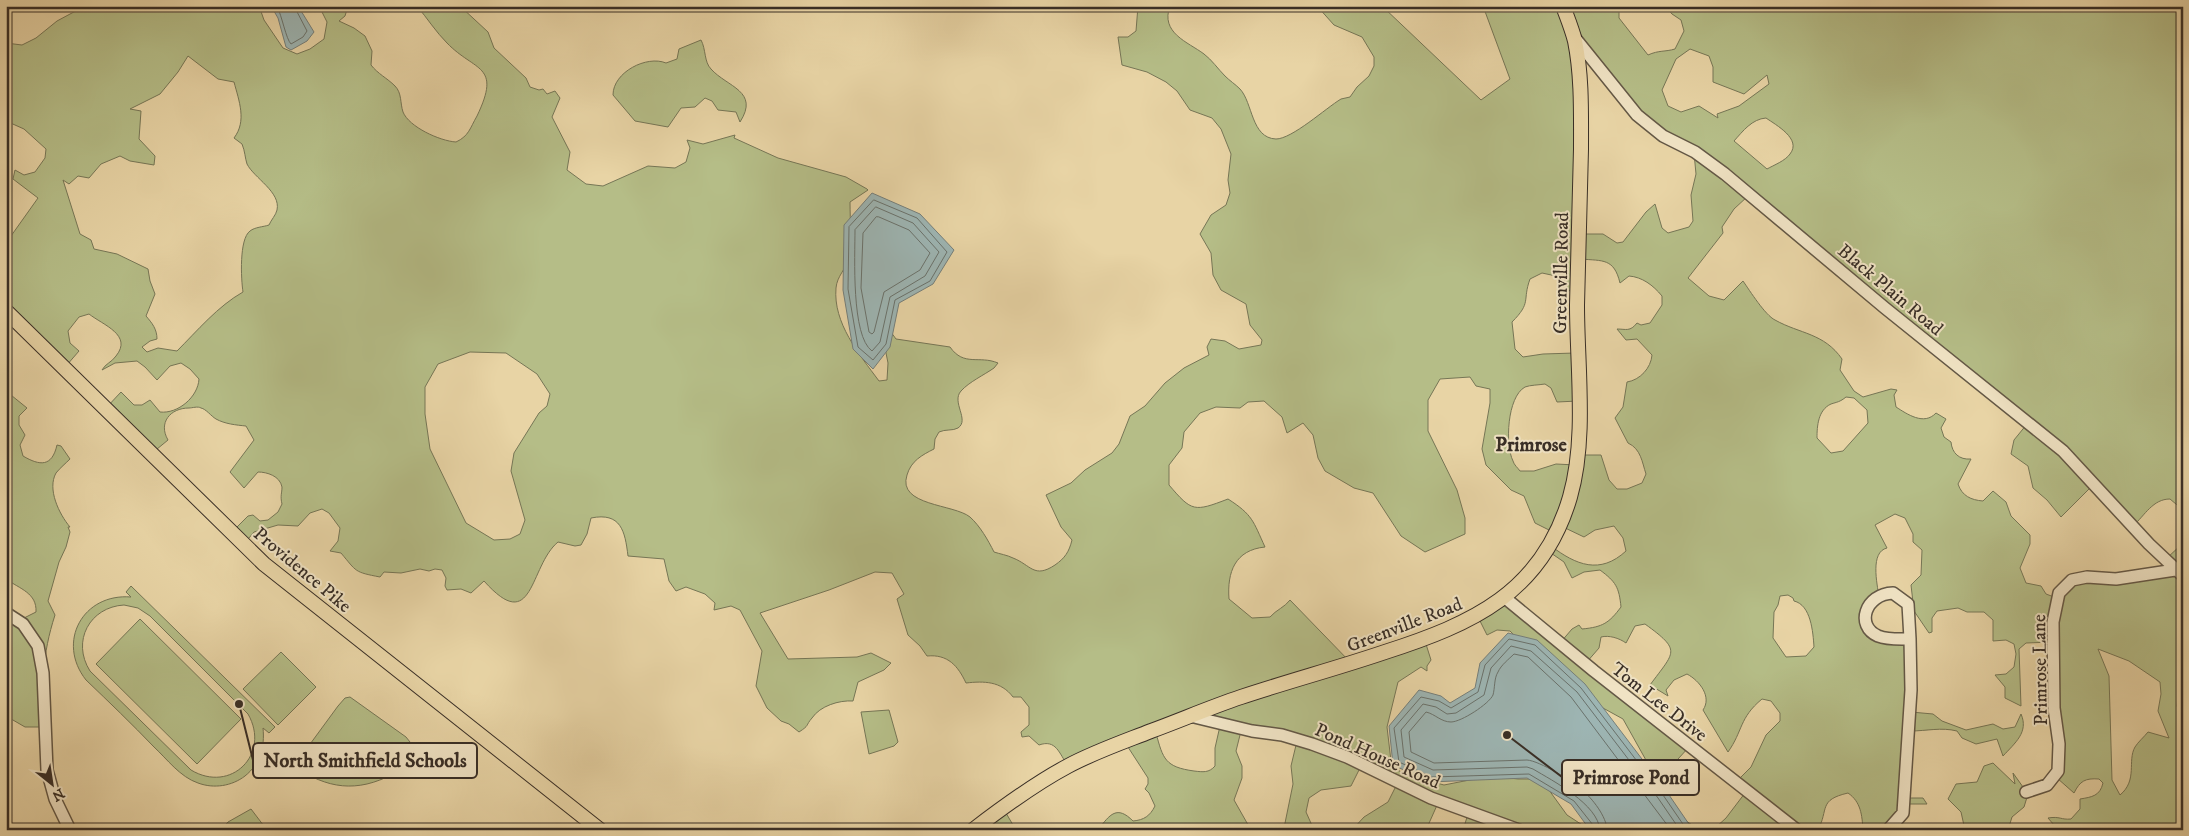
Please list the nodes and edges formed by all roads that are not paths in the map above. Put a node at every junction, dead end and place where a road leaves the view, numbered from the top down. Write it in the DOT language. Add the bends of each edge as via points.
graph roads {
  1 [pos="1563,6"];
  2 [pos="1573,36"];
  3 [pos="6,310"];
  4 [pos="2179,573"];
  5 [pos="1504,597"];
  6 [pos="6,613"];
  7 [pos="1910,639"];
  8 [pos="1190,716"];
  9 [pos="2026,792"];
  10 [pos="70,830"];
  11 [pos="600,830"];
  12 [pos="972,830"];
  13 [pos="1519,830"];
  14 [pos="1797,830"];
  15 [pos="1888,830"];
  1 -- 2 [label="main road, Greenville Road"];
  2 -- 4 [label="street, Black Plain Road" via="1637,115 1663,136 1695,152 1725,174 2063,451"];
  2 -- 5 [label="main road, Greenville Road" via="1582,101 1576,472 1569,501 1548,548 1527,576"];
  3 -- 11 [label="main road, Providence Pike" via="264,564"];
  4 -- 9 [label="street, Primrose Lane" via="2116,579 2087,577 2072,580 2059,593 2053,622 2058,771 2047,785"];
  5 -- 8 [label="main road, Greenville Road" via="1482,613 1438,635 1243,696"];
  5 -- 14 [label="street, Tom Lee Drive"];
  6 -- 10 [label="street" via="23,624 38,646 46,770"];
  7 -- 7 [label="street" via="1908,604 1893,593 1882,594 1873,600 1865,612 1868,626 1874,634 1887,639"];
  7 -- 15 [label="street" via="1911,690 1903,813"];
  8 -- 12 [label="main road, Greenville Road" via="1069,765 1006,804"];
  8 -- 13 [label="street, Pond House Road" via="1252,731 1282,734 1312,744 1347,757 1431,798"];
}
